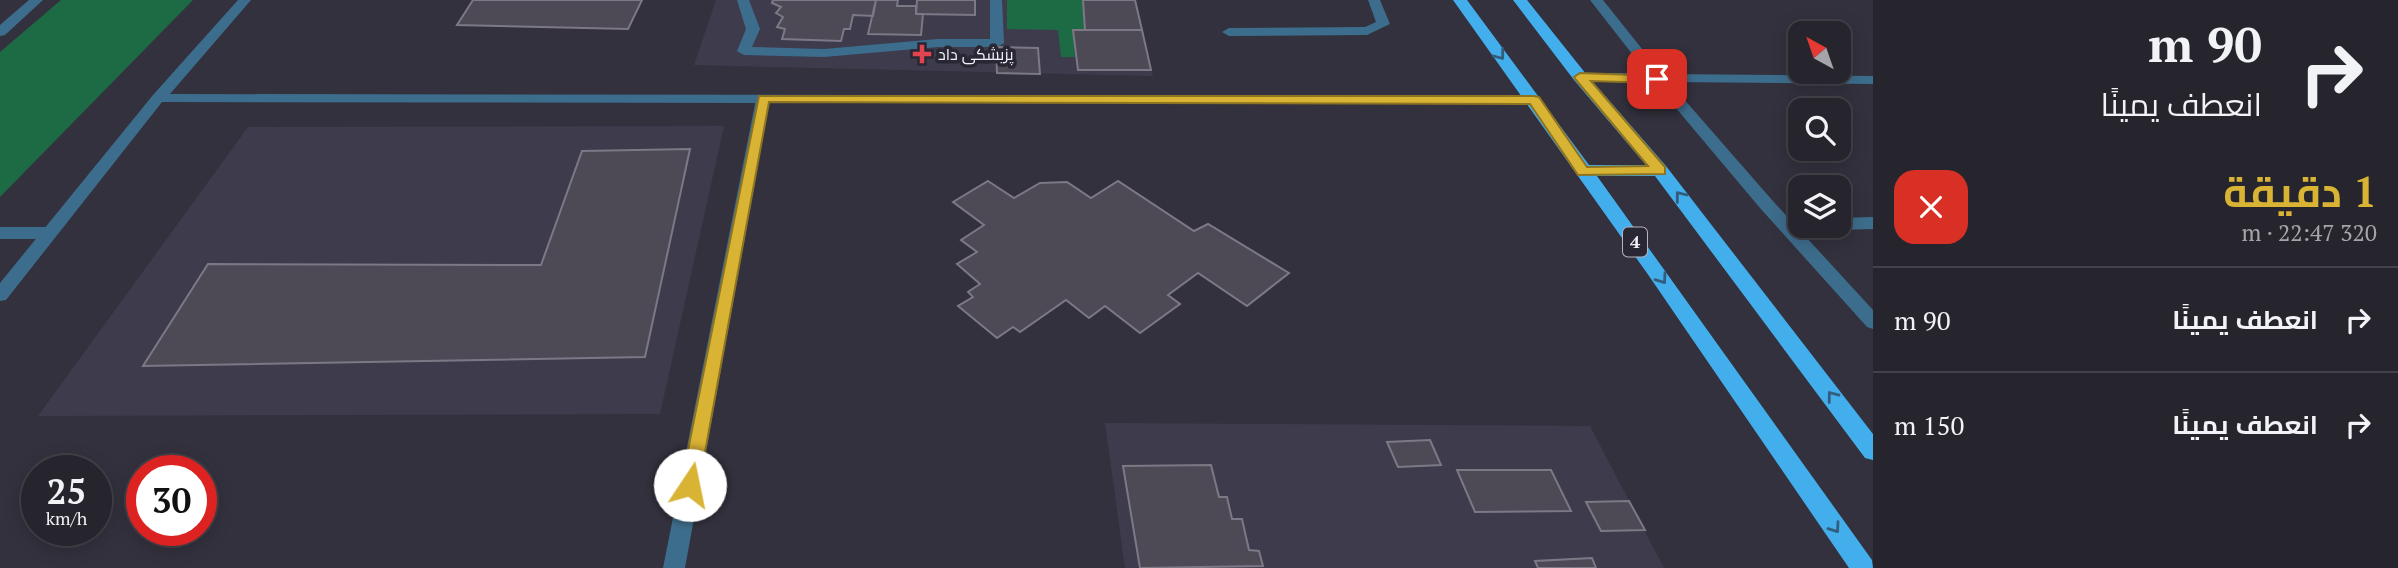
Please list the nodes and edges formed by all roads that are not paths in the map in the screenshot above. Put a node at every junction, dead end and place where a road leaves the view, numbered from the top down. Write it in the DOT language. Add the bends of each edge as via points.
graph roads {
  1 [pos="37,0"];
  2 [pos="245,0"];
  3 [pos="743,0"];
  4 [pos="996,0"];
  5 [pos="1374,0"];
  6 [pos="1460,0"];
  7 [pos="1520,0"];
  8 [pos="1596,0"];
  9 [pos="0,32"];
  10 [pos="1229,32"];
  11 [pos="1580,77"];
  12 [pos="1657,79"];
  13 [pos="1873,80"];
  14 [pos="158,98"];
  15 [pos="763,99"];
  16 [pos="1534,100"];
  17 [pos="1660,170"];
  18 [pos="1583,171"];
  19 [pos="1788,221"];
  20 [pos="1873,223"];
  21 [pos="1851,224"];
  22 [pos="0,233"];
  23 [pos="48,233"];
  24 [pos="1803,238"];
  25 [pos="0,295"];
  26 [pos="1873,322"];
  27 [pos="1873,451"];
  28 [pos="674,568"];
  29 [pos="1863,568"];
  1 -- 9 [label="street"];
  2 -- 14 [label="street"];
  3 -- 4 [label="street" via="753,29 744,51 824,52 997,43"];
  5 -- 10 [label="street" via="1383,24 1367,32"];
  6 -- 16 [label="highway, 4, one-way"];
  7 -- 11 [label="highway"];
  8 -- 12 [label="street"];
  11 -- 12 [label="street"];
  11 -- 17 [label="highway"];
  12 -- 13 [label="street"];
  12 -- 19 [label="street"];
  14 -- 15 [label="street"];
  14 -- 23 [label="street"];
  15 -- 16 [label="street"];
  15 -- 28 [label="street"];
  16 -- 18 [label="highway, 4"];
  17 -- 18 [label="highway"];
  27 -- 17 [label="highway, one-way"];
  18 -- 29 [label="highway, 4, one-way"];
  20 -- 21 [label="street"];
  22 -- 23 [label="street"];
  23 -- 25 [label="street"];
  24 -- 26 [label="street"];
}
